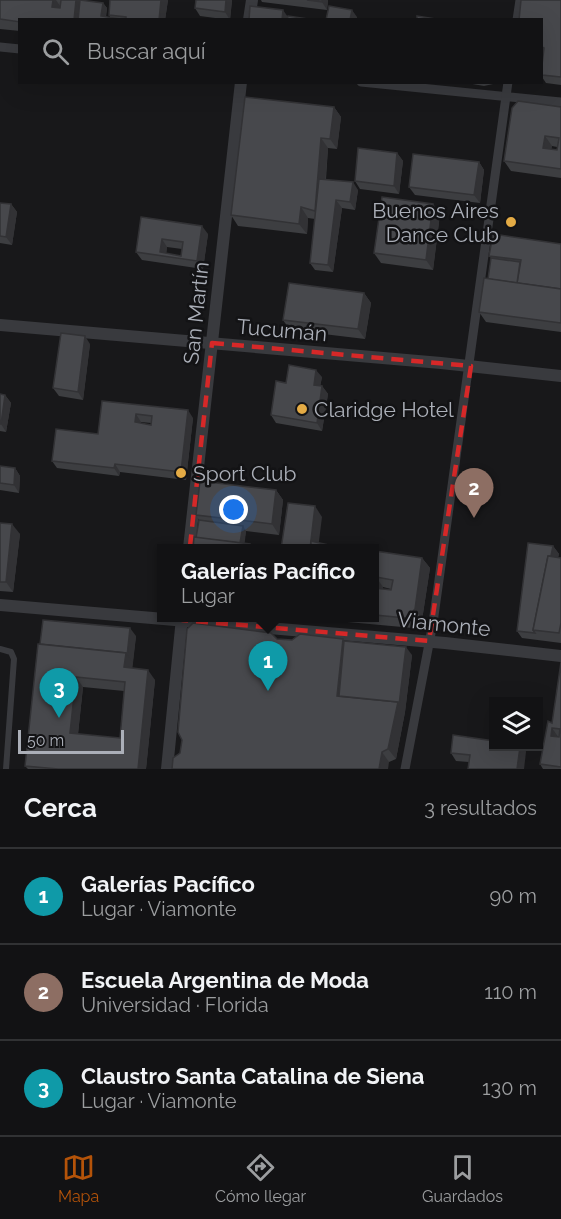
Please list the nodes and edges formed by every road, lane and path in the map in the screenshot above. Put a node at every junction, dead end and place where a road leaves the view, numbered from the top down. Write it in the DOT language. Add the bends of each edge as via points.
graph roads {
  1 [pos="252,0"];
  2 [pos="520,0"];
  3 [pos="249,18"];
  4 [pos="517,18"];
  5 [pos="0,47"];
  6 [pos="18,49"];
  7 [pos="241,84"];
  8 [pos="382,84"];
  9 [pos="508,84"];
  10 [pos="506,96"];
  11 [pos="561,102"];
  12 [pos="0,325"];
  13 [pos="212,343"];
  14 [pos="471,366"];
  15 [pos="561,376"];
  16 [pos="190,544"];
  17 [pos="0,605"];
  18 [pos="157,617"];
  19 [pos="182,622"];
  20 [pos="216,622"];
  21 [pos="429,641"];
  22 [pos="0,649"];
  23 [pos="561,656"];
  24 [pos="6,769"];
  25 [pos="167,769"];
  26 [pos="405,769"];
  1 -- 3 [label="street"];
  2 -- 4 [label="street"];
  5 -- 6 [label="street"];
  7 -- 13 [label="street, San Martín"];
  8 -- 10 [label="street"];
  9 -- 10 [label="street"];
  10 -- 11 [label="street"];
  10 -- 14 [label="street"];
  12 -- 13 [label="street, Tucumán"];
  13 -- 14 [label="street, Tucumán"];
  13 -- 16 [label="street, San Martín"];
  14 -- 15 [label="street, Tucumán"];
  14 -- 21 [label="street"];
  17 -- 18 [label="street, Viamonte"];
  19 -- 25 [label="street"];
  20 -- 21 [label="street, Viamonte"];
  21 -- 23 [label="street, Viamonte"];
  21 -- 26 [label="street"];
  22 -- 24 [label="lane" via="11,652 14,659"];
}
